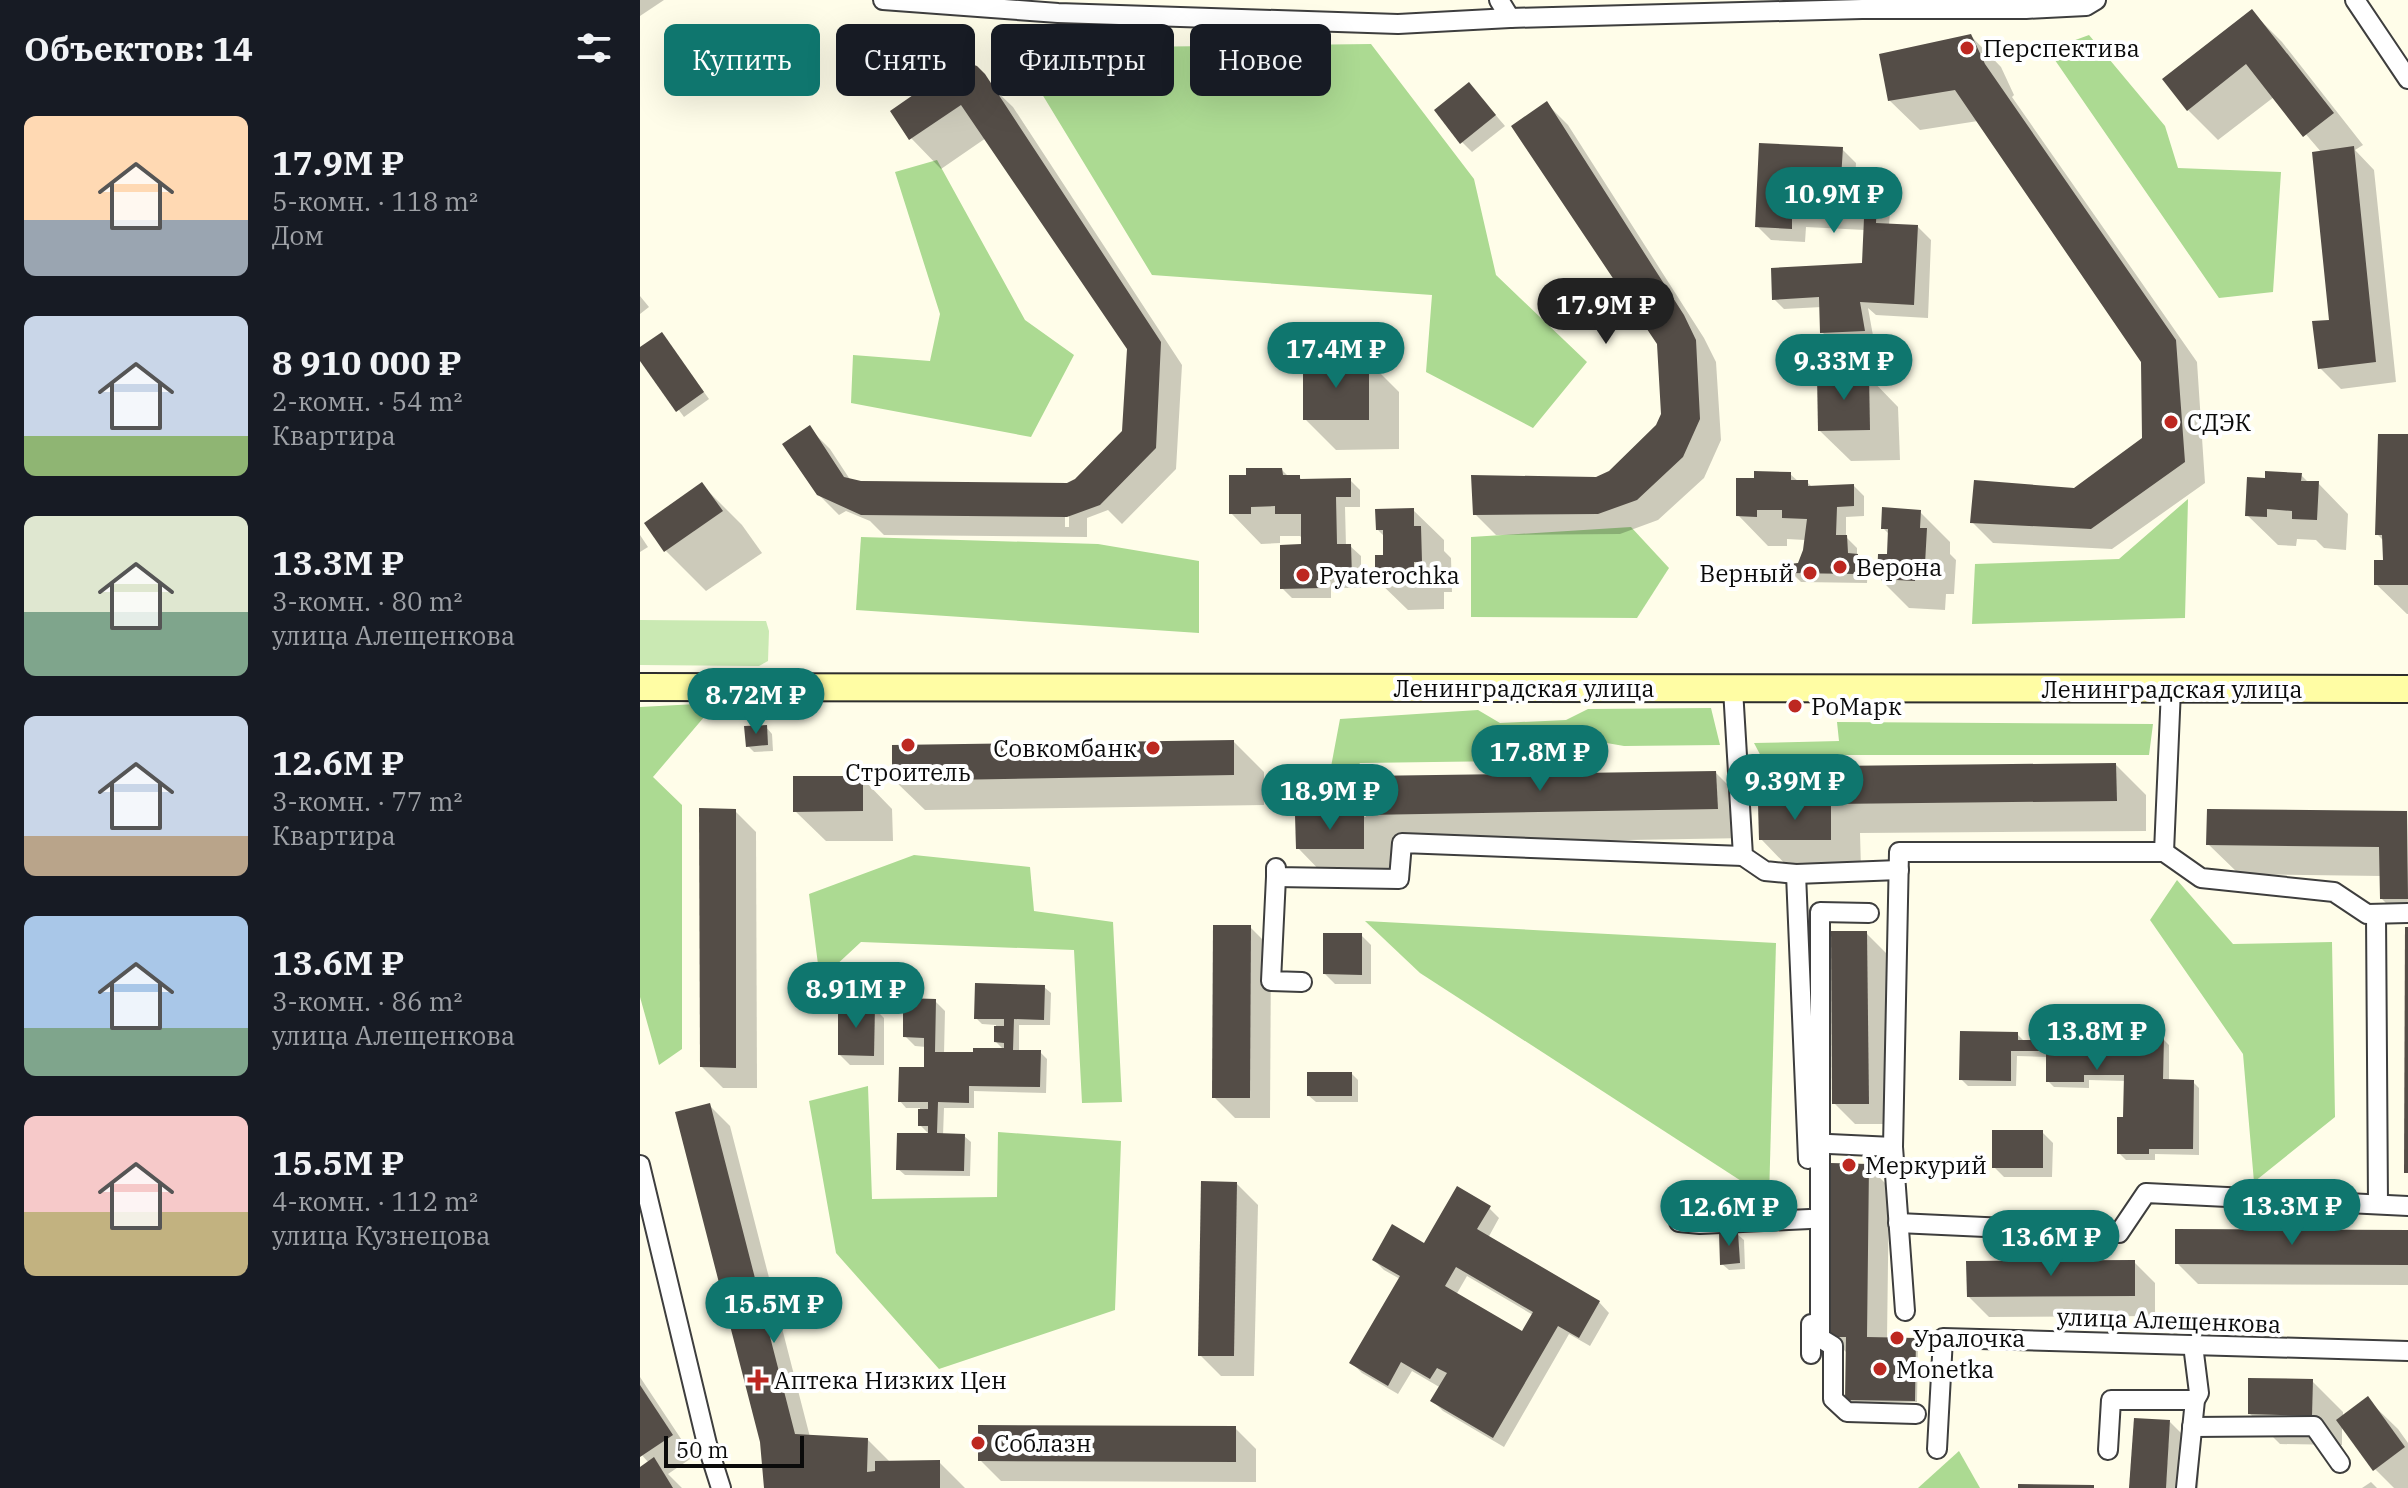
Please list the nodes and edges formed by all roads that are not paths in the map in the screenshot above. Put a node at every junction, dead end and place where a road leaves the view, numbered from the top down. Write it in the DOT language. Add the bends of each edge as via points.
graph roads {
  1 [pos="883,0"];
  2 [pos="1499,0"];
  3 [pos="2096,0"];
  4 [pos="2355,0"];
  5 [pos="2024,5"];
  6 [pos="1056,6"];
  7 [pos="1510,18"];
  8 [pos="2408,79"];
  9 [pos="640,687"];
  10 [pos="1733,689"];
  11 [pos="2171,689"];
  12 [pos="2408,689"];
  13 [pos="2164,852"];
  14 [pos="1743,856"];
  15 [pos="1899,870"];
  16 [pos="1796,874"];
  17 [pos="1869,913"];
  18 [pos="2408,913"];
  19 [pos="2376,914"];
  20 [pos="1302,982"];
  21 [pos="1814,1144"];
  22 [pos="1893,1147"];
  23 [pos="640,1165"];
  24 [pos="2378,1204"];
  25 [pos="2408,1206"];
  26 [pos="1810,1219"];
  27 [pos="1679,1222"];
  28 [pos="1898,1223"];
  29 [pos="1905,1311"];
  30 [pos="2193,1345"];
  31 [pos="2408,1351"];
  32 [pos="1811,1354"];
  33 [pos="2195,1400"];
  34 [pos="1916,1414"];
  35 [pos="2192,1427"];
  36 [pos="1937,1449"];
  37 [pos="2108,1450"];
  38 [pos="2340,1463"];
  39 [pos="721,1488"];
  40 [pos="2186,1488"];
  1 -- 6 [label="street"];
  2 -- 7 [label="street"];
  3 -- 5 [label="street" via="2086,6"];
  4 -- 8 [label="street"];
  5 -- 7 [label="street"];
  6 -- 7 [label="street" via="1398,24"];
  9 -- 10 [label="main road, Ленинградская улица"];
  10 -- 11 [label="main road, Ленинградская улица"];
  10 -- 14 [label="street"];
  11 -- 12 [label="main road, Ленинградская улица"];
  11 -- 13 [label="street"];
  13 -- 15 [label="street" via="1899,852"];
  13 -- 19 [label="street" via="2201,878 2334,892 2367,914"];
  14 -- 16 [label="street" via="1765,871"];
  14 -- 20 [label="street" via="1402,843 1399,879 1276,872 1271,981"];
  15 -- 16 [label="street"];
  15 -- 22 [label="street"];
  16 -- 21 [label="street"];
  17 -- 21 [label="street" via="1820,912"];
  18 -- 19 [label="street"];
  19 -- 24 [label="street"];
  21 -- 22 [label="street"];
  21 -- 26 [label="street"];
  21 -- 34 [label="street" via="1820,1338 1833,1346 1833,1399 1847,1412"];
  22 -- 28 [label="street"];
  23 -- 39 [label="street"];
  24 -- 25 [label="street"];
  24 -- 28 [label="street" via="2146,1193 2119,1233"];
  26 -- 27 [label="street"];
  26 -- 32 [label="street"];
  28 -- 29 [label="street"];
  30 -- 31 [label="street, улица Алещенкова"];
  30 -- 33 [label="street" via="2199,1393"];
  30 -- 36 [label="street, улица Алещенкова" via="1943,1338"];
  33 -- 35 [label="street"];
  33 -- 37 [label="street" via="2111,1400"];
  35 -- 38 [label="street" via="2314,1426"];
  35 -- 40 [label="street"];
}
